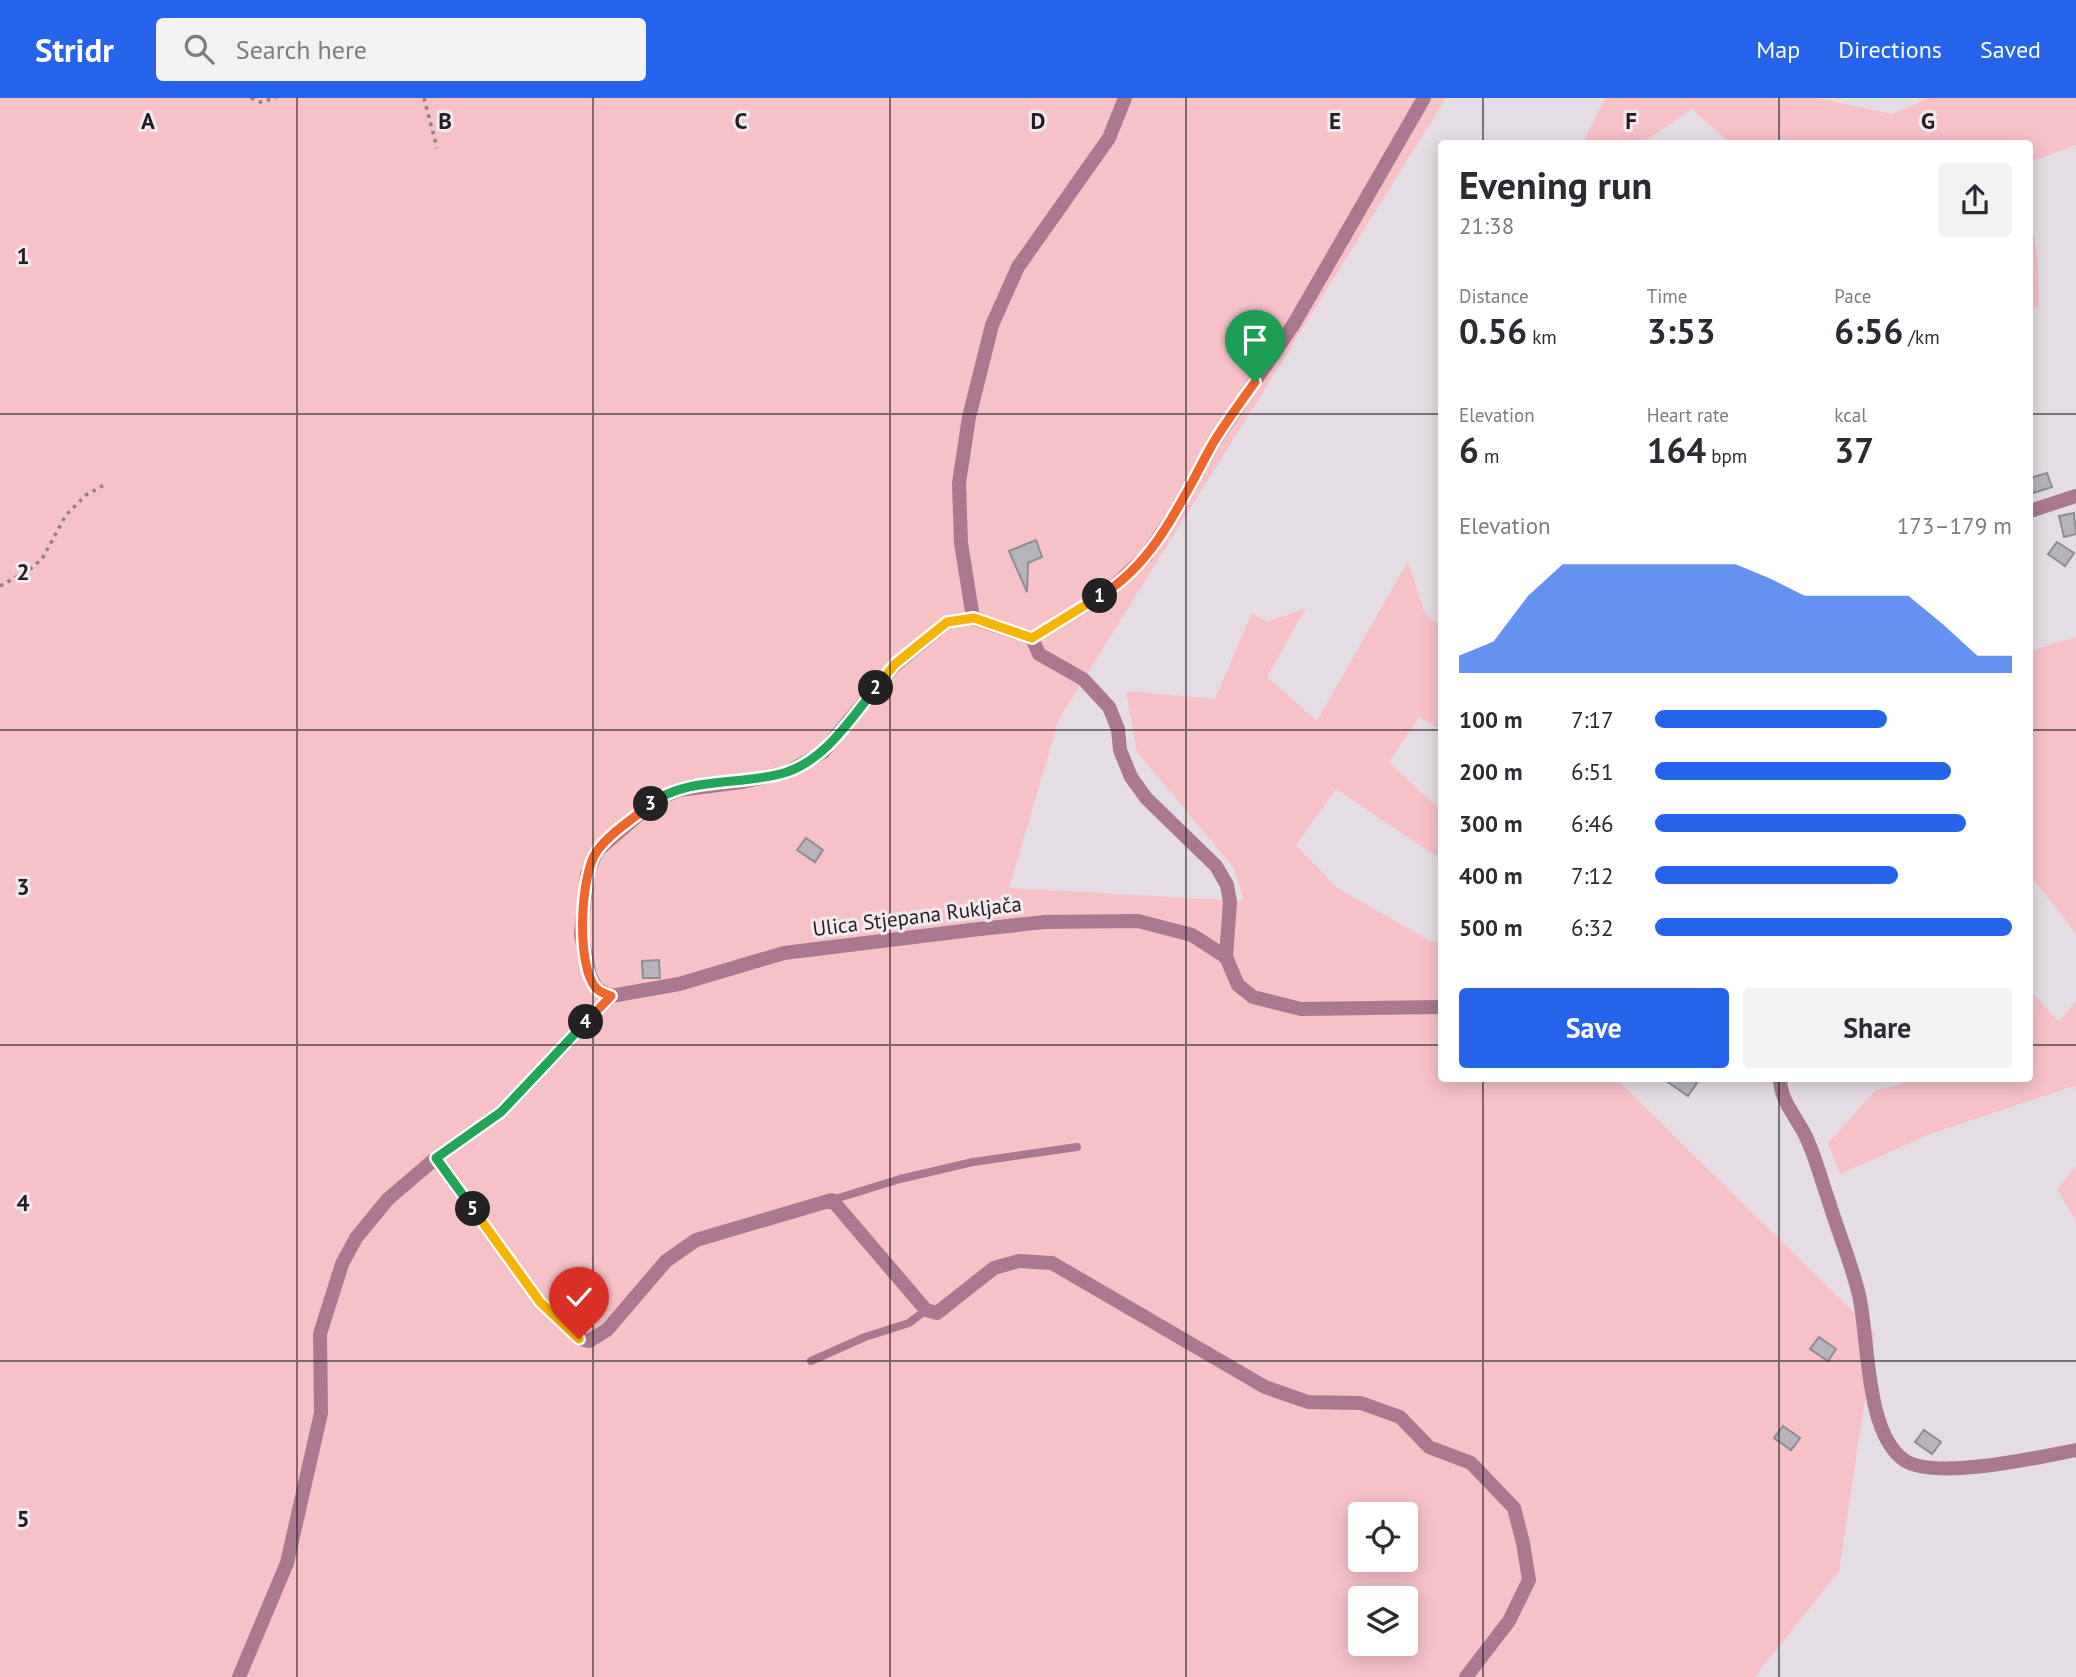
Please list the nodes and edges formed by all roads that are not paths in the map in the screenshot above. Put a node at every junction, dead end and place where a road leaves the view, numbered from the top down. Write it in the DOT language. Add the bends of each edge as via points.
graph roads {
  1 [pos="1125,98"];
  2 [pos="1424,98"];
  3 [pos="2076,496"];
  4 [pos="2033,510"];
  5 [pos="974,618"];
  6 [pos="1032,638"];
  7 [pos="1226,957"];
  8 [pos="611,996"];
  9 [pos="1438,1007"];
  10 [pos="1780,1082"];
  11 [pos="1077,1147"];
  12 [pos="436,1158"];
  13 [pos="832,1200"];
  14 [pos="926,1310"];
  15 [pos="811,1361"];
  16 [pos="2076,1450"];
  17 [pos="239,1677"];
  18 [pos="1466,1677"];
  1 -- 5 [label="street" via="1108,138 1018,267 992,325 969,417 959,483 961,543"];
  2 -- 6 [label="street" via="1295,322 1214,442 1146,556 1109,591"];
  3 -- 4 [label="street"];
  5 -- 6 [label="street"];
  5 -- 8 [label="street" via="947,622 895,664 823,752 788,772 679,790 657,799 597,851 587,874 581,934 590,976 597,989"];
  6 -- 7 [label="street" via="1039,654 1083,678 1109,707 1131,777 1146,798 1216,866 1230,902"];
  7 -- 8 [label="street, Ulica Stjepana Rukljača" via="1192,935 1138,921 1044,922 785,953 679,984"];
  7 -- 9 [label="street" via="1238,985 1253,997 1301,1009"];
  8 -- 12 [label="street" via="501,1112"];
  10 -- 16 [label="street" via="1780,1092 1807,1139 1848,1255 1865,1329 1872,1393 1885,1437 1895,1453 1921,1467 1942,1467 1999,1465"];
  11 -- 13 [label="lane" via="973,1162"];
  12 -- 13 [label="street" via="540,1302 579,1339 589,1341 607,1330 666,1261 696,1240"];
  12 -- 17 [label="street" via="388,1199 356,1238 342,1264 320,1334 321,1413 286,1563"];
  13 -- 14 [label="street"];
  14 -- 15 [label="lane" via="909,1323"];
  14 -- 18 [label="street" via="937,1313 994,1268 1019,1261 1052,1263 1265,1387 1308,1402 1361,1403 1400,1417 1429,1447 1472,1463 1514,1507 1529,1580 1508,1621"];
}
